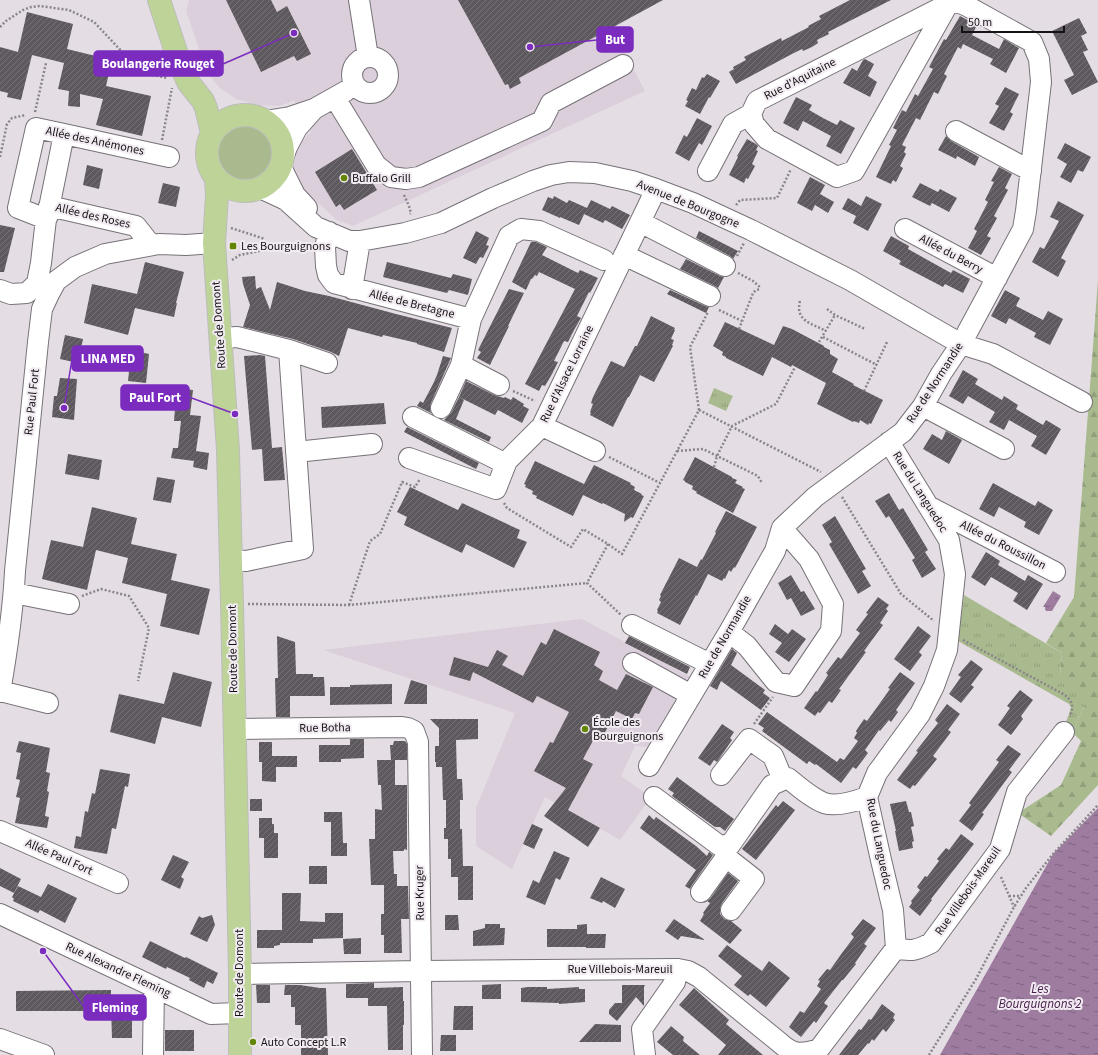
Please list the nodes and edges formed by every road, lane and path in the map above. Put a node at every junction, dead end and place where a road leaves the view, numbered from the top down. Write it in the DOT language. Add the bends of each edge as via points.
graph roads {
  1 [pos="159,0"];
  2 [pos="172,0"];
  3 [pos="359,0"];
  4 [pos="959,2"];
  5 [pos="0,27"];
  6 [pos="368,57"];
  7 [pos="46,63"];
  8 [pos="623,65"];
  9 [pos="181,81"];
  10 [pos="354,86"];
  11 [pos="335,98"];
  12 [pos="314,108"];
  13 [pos="751,114"];
  14 [pos="236,116"];
  15 [pos="35,121"];
  16 [pos="265,121"];
  17 [pos="956,131"];
  18 [pos="212,133"];
  19 [pos="64,134"];
  20 [pos="164,156"];
  21 [pos="798,156"];
  22 [pos="0,157"];
  23 [pos="282,163"];
  24 [pos="708,171"];
  25 [pos="1032,171"];
  26 [pos="216,179"];
  27 [pos="656,189"];
  28 [pos="252,190"];
  29 [pos="48,212"];
  30 [pos="725,218"];
  31 [pos="640,222"];
  32 [pos="905,229"];
  33 [pos="751,230"];
  34 [pos="329,232"];
  35 [pos="218,235"];
  36 [pos="265,239"];
  37 [pos="360,241"];
  38 [pos="151,245"];
  39 [pos="264,250"];
  40 [pos="624,255"];
  41 [pos="604,260"];
  42 [pos="732,267"];
  43 [pos="215,274"];
  44 [pos="997,278"];
  45 [pos="352,289"];
  46 [pos="0,290"];
  47 [pos="800,301"];
  48 [pos="713,304"];
  49 [pos="827,309"];
  50 [pos="834,315"];
  51 [pos="471,319"];
  52 [pos="742,321"];
  53 [pos="739,329"];
  54 [pos="865,329"];
  55 [pos="826,331"];
  56 [pos="823,337"];
  57 [pos="220,338"];
  58 [pos="819,342"];
  59 [pos="887,342"];
  60 [pos="961,344"];
  61 [pos="289,350"];
  62 [pos="327,362"];
  63 [pos="461,365"];
  64 [pos="877,365"];
  65 [pos="795,367"];
  66 [pos="499,385"];
  67 [pos="864,390"];
  68 [pos="1082,402"];
  69 [pos="923,406"];
  70 [pos="441,408"];
  71 [pos="550,408"];
  72 [pos="698,410"];
  73 [pos="413,416"];
  74 [pos="542,426"];
  75 [pos="732,426"];
  76 [pos="889,442"];
  77 [pos="372,444"];
  78 [pos="1004,449"];
  79 [pos="595,451"];
  80 [pos="677,451"];
  81 [pos="296,452"];
  82 [pos="717,456"];
  83 [pos="409,458"];
  84 [pos="506,464"];
  85 [pos="429,465"];
  86 [pos="714,467"];
  87 [pos="660,483"];
  88 [pos="762,483"];
  89 [pos="834,483"];
  90 [pos="496,489"];
  91 [pos="930,507"];
  92 [pos="782,528"];
  93 [pos="608,544"];
  94 [pos="231,560"];
  95 [pos="1055,572"];
  96 [pos="587,583"];
  97 [pos="9,589"];
  98 [pos="72,601"];
  99 [pos="232,604"];
  100 [pos="349,605"];
  101 [pos="632,625"];
  102 [pos="729,632"];
  103 [pos="949,634"];
  104 [pos="633,663"];
  105 [pos="710,664"];
  106 [pos="138,681"];
  107 [pos="782,684"];
  108 [pos="0,691"];
  109 [pos="691,695"];
  110 [pos="48,702"];
  111 [pos="235,729"];
  112 [pos="414,731"];
  113 [pos="1064,732"];
  114 [pos="749,739"];
  115 [pos="649,766"];
  116 [pos="721,775"];
  117 [pos="783,780"];
  118 [pos="654,797"];
  119 [pos="867,797"];
  120 [pos="1098,805"];
  121 [pos="2,828"];
  122 [pos="726,851"];
  123 [pos="992,861"];
  124 [pos="118,883"];
  125 [pos="701,892"];
  126 [pos="1009,896"];
  127 [pos="1021,896"];
  128 [pos="1014,907"];
  129 [pos="731,910"];
  130 [pos="0,914"];
  131 [pos="896,948"];
  132 [pos="678,969"];
  133 [pos="421,971"];
  134 [pos="240,974"];
  135 [pos="154,987"];
  136 [pos="239,1013"];
  137 [pos="0,1039"];
  138 [pos="796,1054"];
  139 [pos="44,1055"];
  140 [pos="153,1055"];
  141 [pos="240,1055"];
  142 [pos="422,1055"];
  143 [pos="645,1055"];
  144 [pos="929,1055"];
  1 -- 9 [label="main road" via="180,64"];
  2 -- 14 [label="main road" via="200,78 216,99"];
  3 -- 6 [label="street"];
  4 -- 13 [label="street, Rue d'Aquitaine" via="758,101"];
  4 -- 21 [label="street" via="854,171 837,177"];
  4 -- 25 [label="street, Rue de Normandie" via="1032,42 1039,58 1041,82"];
  5 -- 9 [label="path" via="31,7 69,10 94,22 142,73"];
  6 -- 10 [label="street" via="362,58 352,70"];
  6 -- 10 [label="street" via="376,58 386,67 386,84 379,92 373,94 366,94"];
  7 -- 15 [label="path, Allée des Anémones"];
  8 -- 11 [label="street" via="551,103 542,122 419,177 406,179 391,176 376,165"];
  9 -- 18 [label="main road" via="203,102"];
  9 -- 20 [label="path"];
  10 -- 11 [label="street"];
  11 -- 12 [label="street"];
  12 -- 16 [label="street" via="290,117"];
  12 -- 23 [label="street" via="297,128 287,146"];
  13 -- 21 [label="street" via="754,124 767,139"];
  13 -- 24 [label="street" via="733,124"];
  14 -- 16 [label="main road" via="244,115"];
  14 -- 18 [label="main road" via="221,123"];
  15 -- 19 [label="street, Allée des Anémones"];
  15 -- 22 [label="path, Allée des Anémones" via="12,118 7,124"];
  15 -- 29 [label="street, Allée des Roses" via="18,208"];
  16 -- 23 [label="main road" via="278,133 283,146"];
  17 -- 25 [label="street"];
  18 -- 26 [label="main road" via="206,150 209,167"];
  19 -- 20 [label="street, Allée des Anémones"];
  19 -- 29 [label="street, Allée des Roses"];
  21 -- 30 [label="path" via="777,198 740,200"];
  23 -- 28 [label="main road" via="278,175 266,186"];
  23 -- 34 [label="street, Avenue de Bourgogne" via="296,195"];
  25 -- 44 [label="street, Rue de Normandie" via="1023,229"];
  26 -- 28 [label="main road" via="224,186 237,191"];
  26 -- 35 [label="main road, Route de Domont"];
  27 -- 30 [label="street, Avenue de Bourgogne"];
  27 -- 31 [label="street, Rue d'Alsace Lorraine"];
  27 -- 37 [label="street, Avenue de Bourgogne" via="595,173 569,172 551,175 488,200 440,223 405,233"];
  28 -- 34 [label="street, Avenue de Bourgogne" via="286,200 316,227"];
  28 -- 35 [label="main road, Route de Domont" via="236,201"];
  29 -- 38 [label="street, Allée des Roses" via="136,226"];
  29 -- 46 [label="street, Allée des Roses" via="37,283 27,292 11,294"];
  30 -- 33 [label="street, Avenue de Bourgogne"];
  31 -- 40 [label="street, Rue d'Alsace Lorraine"];
  31 -- 42 [label="street"];
  32 -- 44 [label="street, Allée du Berry"];
  33 -- 42 [label="path"];
  33 -- 60 [label="street, Avenue de Bourgogne" via="850,280"];
  34 -- 37 [label="street, Avenue de Bourgogne" via="349,241"];
  34 -- 45 [label="street, Allée de Bretagne" via="325,247 328,275 334,283"];
  35 -- 36 [label="path"];
  35 -- 38 [label="street, Rue Paul Fort"];
  35 -- 43 [label="main road, Route de Domont"];
  37 -- 45 [label="street, Allée de Bretagne"];
  38 -- 97 [label="street, Rue Paul Fort" via="105,254 75,267 56,281 42,309 15,571"];
  39 -- 43 [label="path" via="240,256 231,261 224,273"];
  40 -- 48 [label="street"];
  40 -- 71 [label="street, Rue d'Alsace Lorraine"];
  41 -- 51 [label="street, Allée de Bretagne" via="539,231 521,229 509,236"];
  42 -- 52 [label="path" via="761,289 753,293"];
  43 -- 57 [label="main road, Route de Domont"];
  44 -- 60 [label="street, Rue de Normandie"];
  45 -- 51 [label="street, Allée de Bretagne"];
  47 -- 55 [label="path" via="798,308 802,318"];
  48 -- 52 [label="path"];
  48 -- 72 [label="path" via="690,347"];
  49 -- 50 [label="path"];
  50 -- 54 [label="path"];
  50 -- 55 [label="path"];
  51 -- 63 [label="street, Allée de Bretagne"];
  52 -- 53 [label="path"];
  55 -- 56 [label="path"];
  56 -- 58 [label="path"];
  56 -- 64 [label="path"];
  57 -- 61 [label="street" via="236,337"];
  57 -- 94 [label="main road, Route de Domont" via="228,450"];
  59 -- 64 [label="path"];
  60 -- 68 [label="street, Avenue de Bourgogne" via="993,354"];
  60 -- 69 [label="street, Rue de Normandie"];
  61 -- 62 [label="street"];
  61 -- 81 [label="street"];
  63 -- 66 [label="street"];
  63 -- 70 [label="street, Allée de Bretagne"];
  64 -- 67 [label="path"];
  65 -- 75 [label="path" via="776,404"];
  66 -- 71 [label="path"];
  69 -- 76 [label="street, Rue de Normandie" via="902,432"];
  69 -- 78 [label="street"];
  71 -- 74 [label="street, Rue d'Alsace Lorraine"];
  72 -- 75 [label="path"];
  72 -- 80 [label="path"];
  73 -- 84 [label="street"];
  74 -- 79 [label="street"];
  74 -- 84 [label="street, Rue d'Alsace Lorraine"];
  75 -- 82 [label="path"];
  75 -- 89 [label="path" via="828,476"];
  76 -- 89 [label="street, Rue de Normandie"];
  76 -- 91 [label="street, Rue du Languedoc"];
  77 -- 81 [label="street"];
  79 -- 87 [label="path"];
  80 -- 82 [label="path" via="703,448"];
  80 -- 87 [label="path"];
  81 -- 94 [label="street" via="303,549 246,561"];
  82 -- 86 [label="path"];
  82 -- 88 [label="path" via="758,476"];
  83 -- 85 [label="street"];
  84 -- 90 [label="street, Rue d'Alsace Lorraine"];
  85 -- 90 [label="street"];
  85 -- 100 [label="path" via="415,487 402,482 380,534 370,541"];
  87 -- 93 [label="path" via="622,554"];
  89 -- 92 [label="street, Rue de Normandie"];
  89 -- 103 [label="path" via="901,594"];
  90 -- 93 [label="path" via="507,508 571,547 583,529"];
  91 -- 95 [label="street, Allée du Roussillon"];
  91 -- 103 [label="street, Rue du Languedoc" via="949,540 955,574"];
  92 -- 102 [label="street, Rue de Normandie" via="775,551"];
  92 -- 107 [label="street" via="809,559 833,604 831,631 794,686"];
  93 -- 96 [label="path"];
  94 -- 99 [label="main road, Route de Domont"];
  96 -- 100 [label="path"];
  96 -- 101 [label="path"];
  97 -- 98 [label="street"];
  97 -- 108 [label="street, Rue Paul Fort" via="9,641"];
  98 -- 106 [label="path" via="101,589 129,596 149,628"];
  99 -- 100 [label="path"];
  99 -- 111 [label="main road, Route de Domont"];
  101 -- 105 [label="street"];
  102 -- 105 [label="street, Rue de Normandie"];
  102 -- 107 [label="street" via="747,646 776,682"];
  103 -- 113 [label="path" via="1066,695 1073,706"];
  103 -- 119 [label="street, Rue du Languedoc" via="947,650 934,686 920,714 877,773"];
  104 -- 109 [label="street"];
  105 -- 109 [label="street, Rue de Normandie"];
  107 -- 114 [label="path" via="750,729"];
  108 -- 110 [label="street"];
  109 -- 115 [label="street, Rue de Normandie"];
  111 -- 112 [label="street, Rue Botha" via="402,727"];
  111 -- 134 [label="main road, Route de Domont"];
  112 -- 133 [label="street, Rue Kruger" via="418,742"];
  113 -- 123 [label="street, Rue Villebois-Mareuil" via="1017,792 1000,849"];
  114 -- 116 [label="street"];
  114 -- 117 [label="street" via="773,756"];
  117 -- 119 [label="street" via="788,778 816,799 826,803 853,802"];
  117 -- 122 [label="street" via="772,785"];
  118 -- 122 [label="street"];
  119 -- 131 [label="street, Rue du Languedoc" via="893,910"];
  120 -- 127 [label="path" via="1053,854"];
  121 -- 124 [label="street, Allée Paul Fort"];
  122 -- 125 [label="street"];
  122 -- 129 [label="street" via="754,879"];
  123 -- 126 [label="path"];
  123 -- 131 [label="street, Rue Villebois-Mareuil" via="931,943 907,951"];
  126 -- 127 [label="path"];
  126 -- 128 [label="path"];
  127 -- 128 [label="path"];
  128 -- 144 [label="path" via="976,979"];
  130 -- 135 [label="street, Rue Alexandre Fleming"];
  131 -- 138 [label="street, Rue Villebois-Mareuil" via="819,1049"];
  132 -- 133 [label="street, Rue Villebois-Mareuil"];
  132 -- 138 [label="street, Rue Villebois-Mareuil" via="699,976 786,1049"];
  132 -- 143 [label="street" via="675,982 642,1029"];
  133 -- 134 [label="street, Rue Villebois-Mareuil"];
  133 -- 142 [label="street, Rue Kruger"];
  134 -- 136 [label="main road, Route de Domont"];
  135 -- 136 [label="street, Rue Alexandre Fleming" via="211,1014"];
  135 -- 140 [label="street"];
  136 -- 141 [label="main road, Route de Domont"];
  137 -- 139 [label="street"];
}
